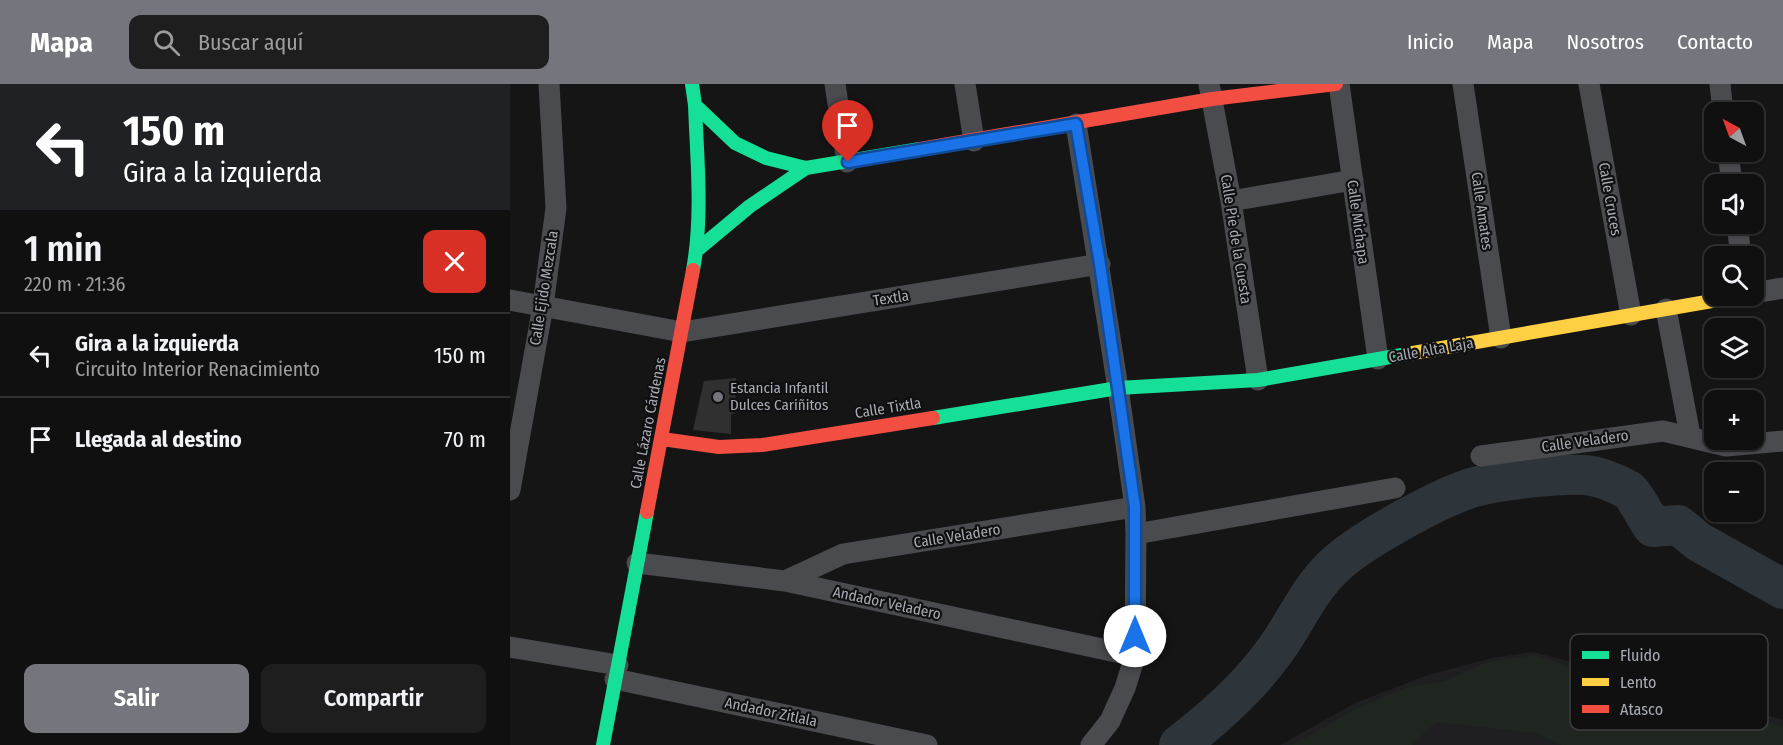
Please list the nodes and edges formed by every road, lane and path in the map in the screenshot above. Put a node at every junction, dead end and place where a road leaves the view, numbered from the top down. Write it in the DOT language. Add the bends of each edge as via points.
graph roads {
  1 [pos="549,84"];
  2 [pos="692,84"];
  3 [pos="835,84"];
  4 [pos="965,84"];
  5 [pos="1337,84"];
  6 [pos="1463,84"];
  7 [pos="1589,84"];
  8 [pos="1720,84"];
  9 [pos="1210,91"];
  10 [pos="1722,102"];
  11 [pos="695,105"];
  12 [pos="1076,124"];
  13 [pos="974,141"];
  14 [pos="848,162"];
  15 [pos="806,168"];
  16 [pos="1353,180"];
  17 [pos="1231,201"];
  18 [pos="696,251"];
  19 [pos="1100,264"];
  20 [pos="1783,288"];
  21 [pos="1764,291"];
  22 [pos="510,300"];
  23 [pos="1704,302"];
  24 [pos="543,306"];
  25 [pos="1666,309"];
  26 [pos="1631,315"];
  27 [pos="682,332"];
  28 [pos="1501,338"];
  29 [pos="1378,359"];
  30 [pos="1258,380"];
  31 [pos="1118,388"];
  32 [pos="1690,435"];
  33 [pos="662,439"];
  34 [pos="1783,441"];
  35 [pos="1481,456"];
  36 [pos="1395,488"];
  37 [pos="510,490"];
  38 [pos="1135,507"];
  39 [pos="1136,534"];
  40 [pos="637,563"];
  41 [pos="785,581"];
  42 [pos="510,647"];
  43 [pos="1135,656"];
  44 [pos="617,672"];
  45 [pos="603,745"];
  46 [pos="927,745"];
  47 [pos="1091,745"];
  1 -- 24 [label="street, Calle Ejido Mezcala" via="556,208"];
  2 -- 11 [label="main road, Calle Lázaro Cárdenas"];
  3 -- 14 [label="street"];
  4 -- 13 [label="street"];
  5 -- 9 [label="main road"];
  5 -- 16 [label="street, Calle Michapa"];
  6 -- 28 [label="street, Calle Amates"];
  7 -- 26 [label="street, Calle Cruces"];
  8 -- 10 [label="street"];
  9 -- 12 [label="main road"];
  9 -- 17 [label="street, Calle Pie de la Cuesta"];
  11 -- 15 [label="main road" via="735,143 766,158"];
  11 -- 18 [label="main road, Calle Lázaro Cárdenas"];
  12 -- 13 [label="main road"];
  12 -- 19 [label="street"];
  13 -- 14 [label="main road"];
  14 -- 15 [label="main road"];
  15 -- 18 [label="main road" via="750,206"];
  16 -- 17 [label="street"];
  16 -- 29 [label="street, Calle Michapa"];
  17 -- 30 [label="street, Calle Pie de la Cuesta"];
  18 -- 27 [label="main road, Calle Lázaro Cárdenas"];
  19 -- 27 [label="street, Textla"];
  19 -- 31 [label="street"];
  20 -- 21 [label="street"];
  22 -- 24 [label="street, Textla"];
  23 -- 25 [label="main road, Calle Alta Laja"];
  24 -- 27 [label="street, Textla"];
  24 -- 37 [label="street, Calle Ejido Mezcala"];
  25 -- 26 [label="main road, Calle Alta Laja"];
  25 -- 32 [label="street"];
  26 -- 28 [label="main road, Calle Alta Laja"];
  27 -- 33 [label="main road, Calle Lázaro Cárdenas"];
  28 -- 29 [label="main road, Calle Alta Laja"];
  29 -- 30 [label="main road, Calle Alta Laja"];
  30 -- 31 [label="main road, Calle Alta Laja"];
  31 -- 33 [label="main road, Calle Tixtla" via="762,445 719,447"];
  31 -- 38 [label="street"];
  32 -- 34 [label="street" via="1726,446"];
  32 -- 35 [label="street, Calle Veladero" via="1663,431 1634,433"];
  33 -- 40 [label="main road, Calle Lázaro Cárdenas"];
  36 -- 39 [label="street"];
  38 -- 39 [label="street"];
  38 -- 41 [label="street, Calle Veladero" via="843,554"];
  39 -- 43 [label="street"];
  40 -- 41 [label="street, Andador Veladero"];
  40 -- 44 [label="main road, Calle Lázaro Cárdenas"];
  41 -- 43 [label="street, Andador Veladero"];
  42 -- 44 [label="street, Andador Zitlala"];
  43 -- 47 [label="street" via="1110,721"];
  44 -- 45 [label="main road, Calle Lázaro Cárdenas"];
  44 -- 46 [label="street, Andador Zitlala"];
}
